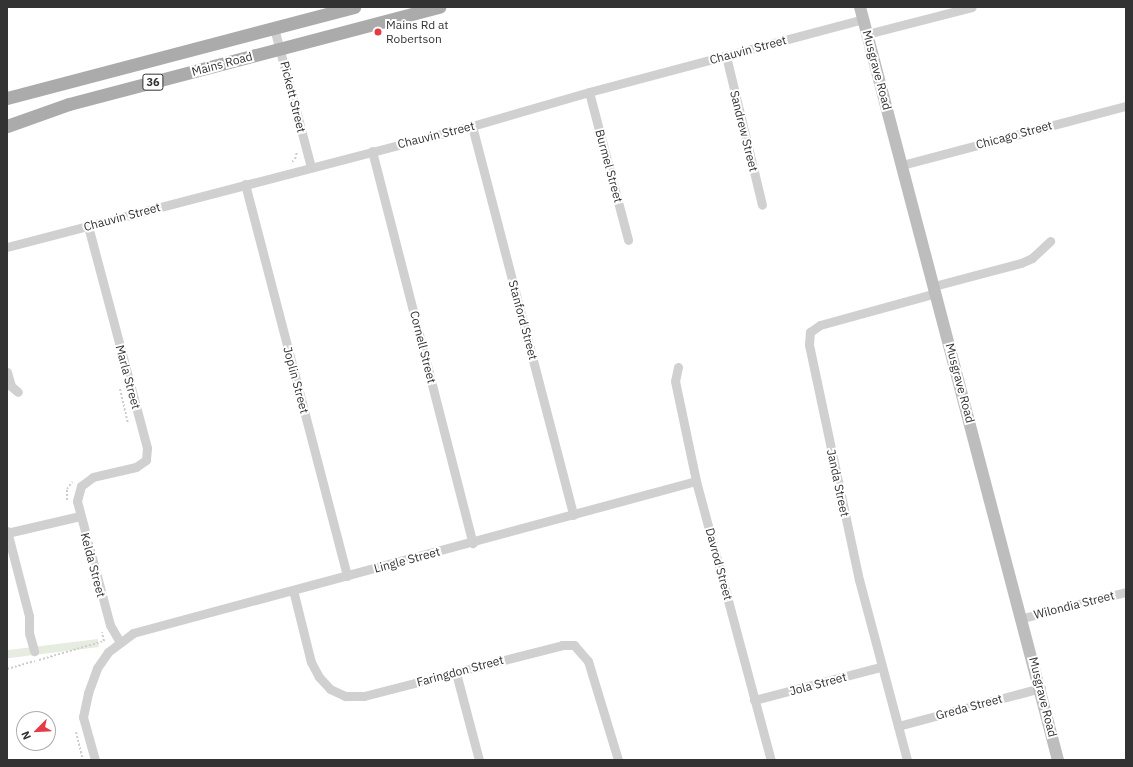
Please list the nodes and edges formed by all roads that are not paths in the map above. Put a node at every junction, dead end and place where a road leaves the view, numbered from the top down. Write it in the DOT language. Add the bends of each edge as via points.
graph roads {
  1 [pos="354,7"];
  2 [pos="439,7"];
  3 [pos="860,7"];
  4 [pos="972,7"];
  5 [pos="863,19"];
  6 [pos="274,28"];
  7 [pos="867,34"];
  8 [pos="280,49"];
  9 [pos="726,56"];
  10 [pos="589,92"];
  11 [pos="7,98"];
  12 [pos="1126,106"];
  13 [pos="7,126"];
  14 [pos="472,126"];
  15 [pos="372,151"];
  16 [pos="902,164"];
  17 [pos="310,167"];
  18 [pos="245,184"];
  19 [pos="762,205"];
  20 [pos="88,226"];
  21 [pos="628,240"];
  22 [pos="1050,241"];
  23 [pos="7,247"];
  24 [pos="935,289"];
  25 [pos="678,366"];
  26 [pos="7,372"];
  27 [pos="18,392"];
  28 [pos="696,481"];
  29 [pos="81,486"];
  30 [pos="573,515"];
  31 [pos="80,516"];
  32 [pos="7,532"];
  33 [pos="474,543"];
  34 [pos="347,576"];
  35 [pos="293,590"];
  36 [pos="1126,592"];
  37 [pos="1022,618"];
  38 [pos="120,642"];
  39 [pos="34,651"];
  40 [pos="881,667"];
  41 [pos="456,672"];
  42 [pos="1041,688"];
  43 [pos="754,700"];
  44 [pos="898,726"];
  45 [pos="95,760"];
  46 [pos="479,760"];
  47 [pos="618,760"];
  48 [pos="770,760"];
  49 [pos="906,760"];
  50 [pos="1058,760"];
  1 -- 6 [label="main road, Mains Road / 36"];
  2 -- 8 [label="main road, Mains Road / 36"];
  3 -- 5 [label="street, Musgrave Road"];
  4 -- 7 [label="street"];
  5 -- 7 [label="street, Musgrave Road"];
  5 -- 9 [label="street, Chauvin Street"];
  6 -- 8 [label="street, Pickett Street"];
  6 -- 11 [label="main road, Mains Road / 36"];
  7 -- 16 [label="street, Musgrave Road"];
  8 -- 13 [label="main road, Mains Road / 36" via="69,104"];
  8 -- 17 [label="street, Pickett Street"];
  9 -- 10 [label="street, Chauvin Street"];
  9 -- 19 [label="street, Sandrew Street"];
  10 -- 14 [label="street, Chauvin Street"];
  10 -- 21 [label="street, Burmel Street"];
  12 -- 16 [label="street, Chicago Street"];
  14 -- 15 [label="street, Chauvin Street"];
  14 -- 30 [label="street, Stanford Street"];
  15 -- 17 [label="street, Chauvin Street"];
  15 -- 33 [label="street, Cornell Street"];
  16 -- 24 [label="street, Musgrave Road"];
  17 -- 18 [label="street, Chauvin Street"];
  18 -- 20 [label="street, Chauvin Street"];
  18 -- 34 [label="street, Joplin Street"];
  20 -- 23 [label="street, Chauvin Street"];
  20 -- 29 [label="street, Marla Street" via="147,448 146,460 136,467 93,478"];
  22 -- 24 [label="street" via="1032,258 1021,263"];
  24 -- 37 [label="street, Musgrave Road"];
  24 -- 40 [label="street, Janda Street" via="820,325 810,332 809,345 859,580"];
  25 -- 28 [label="street, Davrod Street" via="675,381"];
  26 -- 27 [label="street" via="11,386"];
  28 -- 30 [label="street, Lingle Street"];
  28 -- 43 [label="street, Davrod Street"];
  29 -- 31 [label="street, Kelda Street" via="77,501"];
  30 -- 33 [label="street, Lingle Street"];
  31 -- 32 [label="street"];
  31 -- 38 [label="street, Kelda Street" via="110,625"];
  32 -- 39 [label="street" via="29,616 29,633"];
  33 -- 34 [label="street, Lingle Street"];
  34 -- 35 [label="street, Lingle Street"];
  35 -- 38 [label="street, Lingle Street" via="150,627 133,633"];
  35 -- 41 [label="street, Faringdon Street" via="311,662 319,677 330,689 345,696 364,696"];
  36 -- 37 [label="street, Wilondia Street"];
  37 -- 42 [label="street, Musgrave Road"];
  38 -- 45 [label="street, Lingle Street" via="108,652 97,668 88,693 83,717"];
  40 -- 43 [label="street, Jola Street"];
  40 -- 44 [label="street, Janda Street"];
  41 -- 46 [label="street"];
  41 -- 47 [label="street, Faringdon Street" via="562,645 574,645 588,660"];
  42 -- 44 [label="street, Greda Street"];
  42 -- 50 [label="street, Musgrave Road"];
  43 -- 48 [label="street, Davrod Street"];
  44 -- 49 [label="street, Janda Street"];
}
